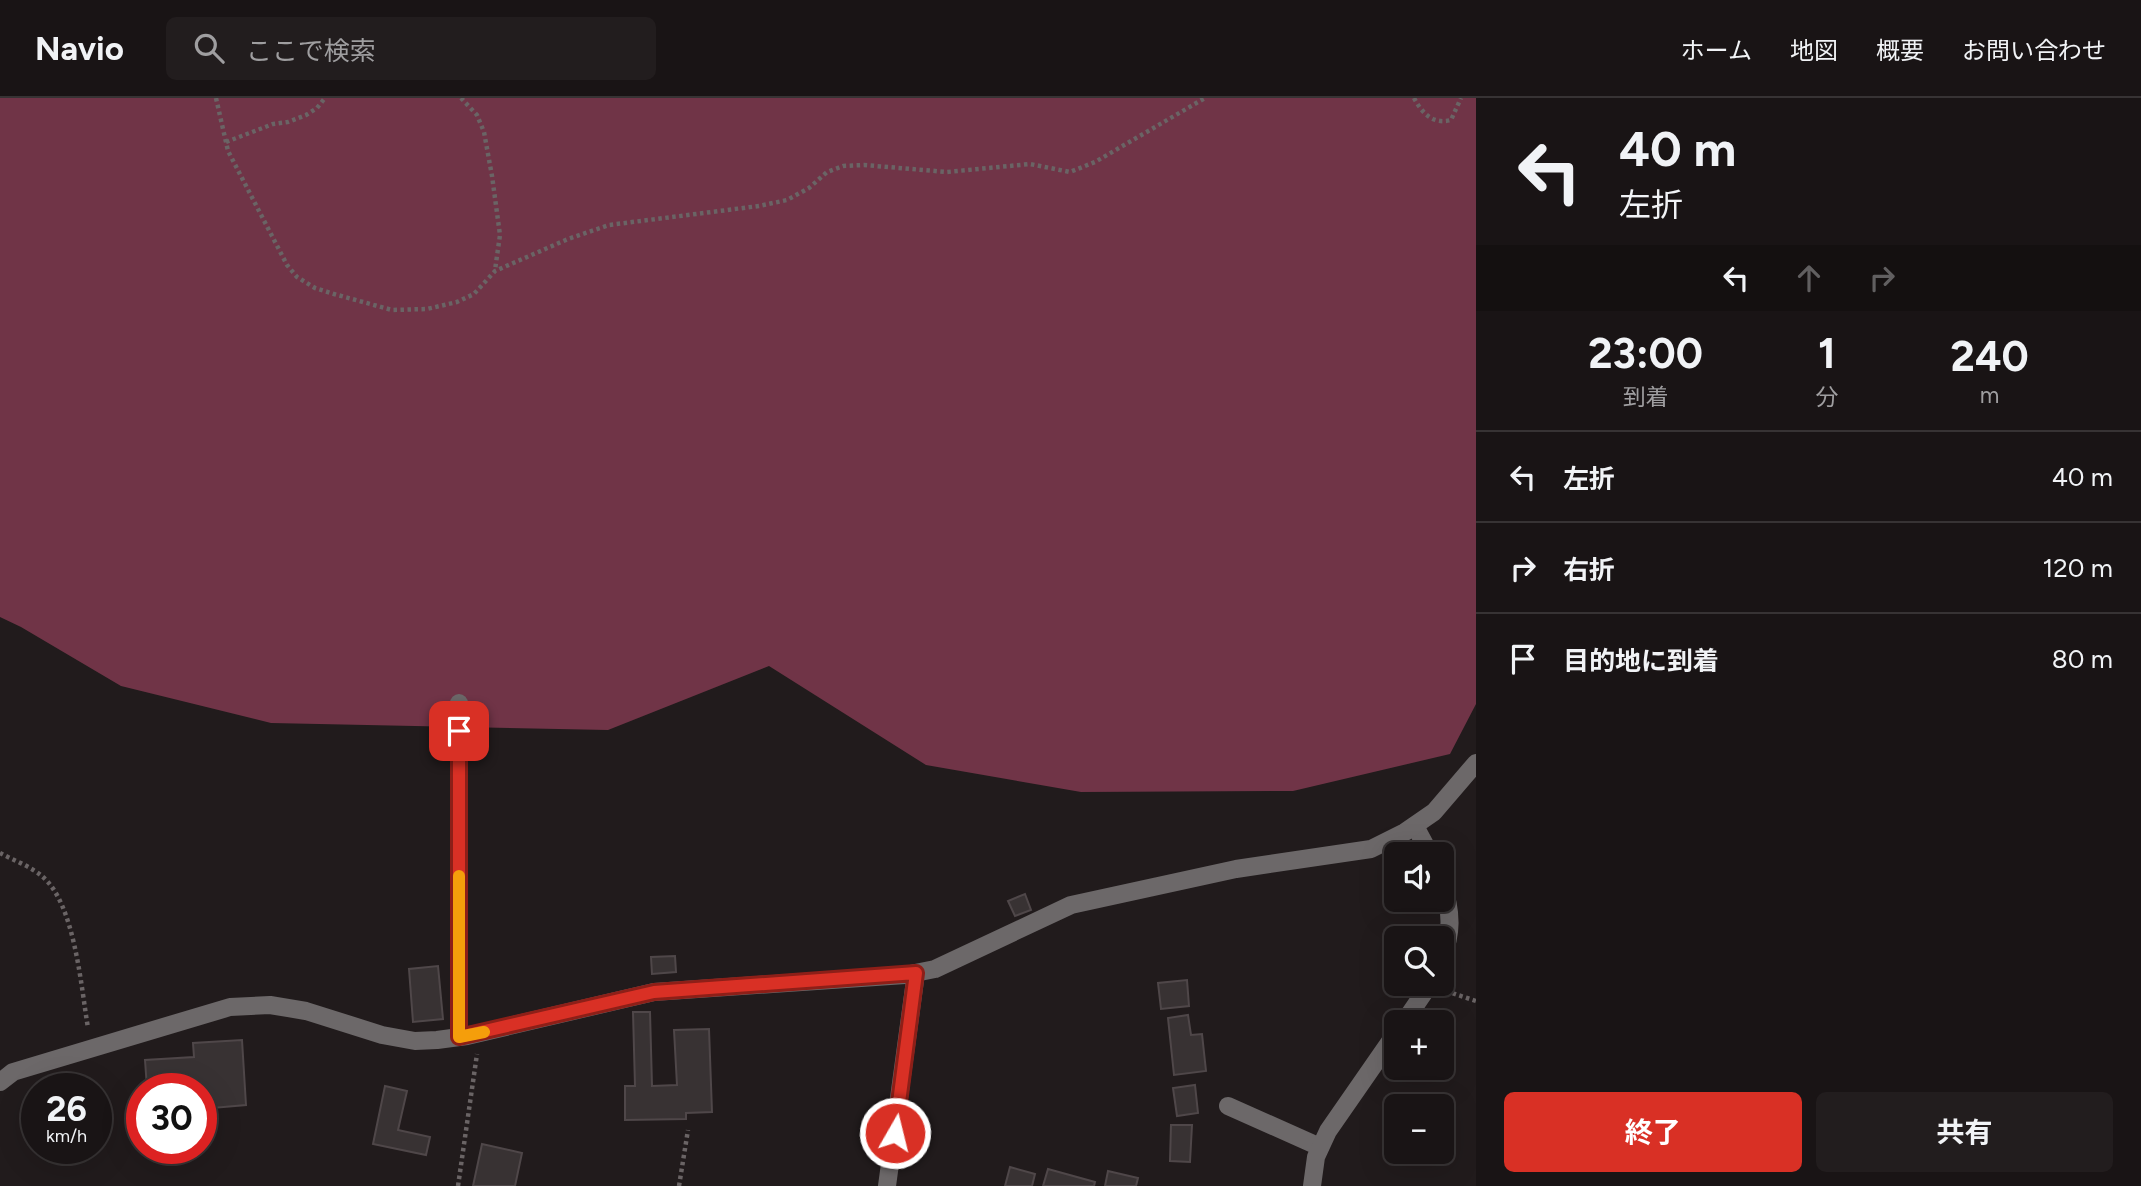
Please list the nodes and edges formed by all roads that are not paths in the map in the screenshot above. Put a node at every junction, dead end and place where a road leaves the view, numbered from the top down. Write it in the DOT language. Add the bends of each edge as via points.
graph roads {
  1 [pos="459,703"];
  2 [pos="1476,763"];
  3 [pos="1415,825"];
  4 [pos="1424,842"];
  5 [pos="916,973"];
  6 [pos="459,1037"];
  7 [pos="1384,1050"];
  8 [pos="0,1082"];
  9 [pos="1228,1106"];
  10 [pos="1320,1147"];
  11 [pos="887,1186"];
  12 [pos="1312,1186"];
  1 -- 6 [label="street"];
  2 -- 3 [label="street" via="1434,812"];
  3 -- 4 [label="street"];
  3 -- 5 [label="street" via="1371,849 1236,869 1071,905 936,969"];
  5 -- 6 [label="street" via="654,992"];
  5 -- 11 [label="street"];
  6 -- 8 [label="street" via="415,1041 306,1011 270,1005 230,1007 13,1072"];
  7 -- 10 [label="street"];
  9 -- 10 [label="street"];
  10 -- 12 [label="street"];
}
